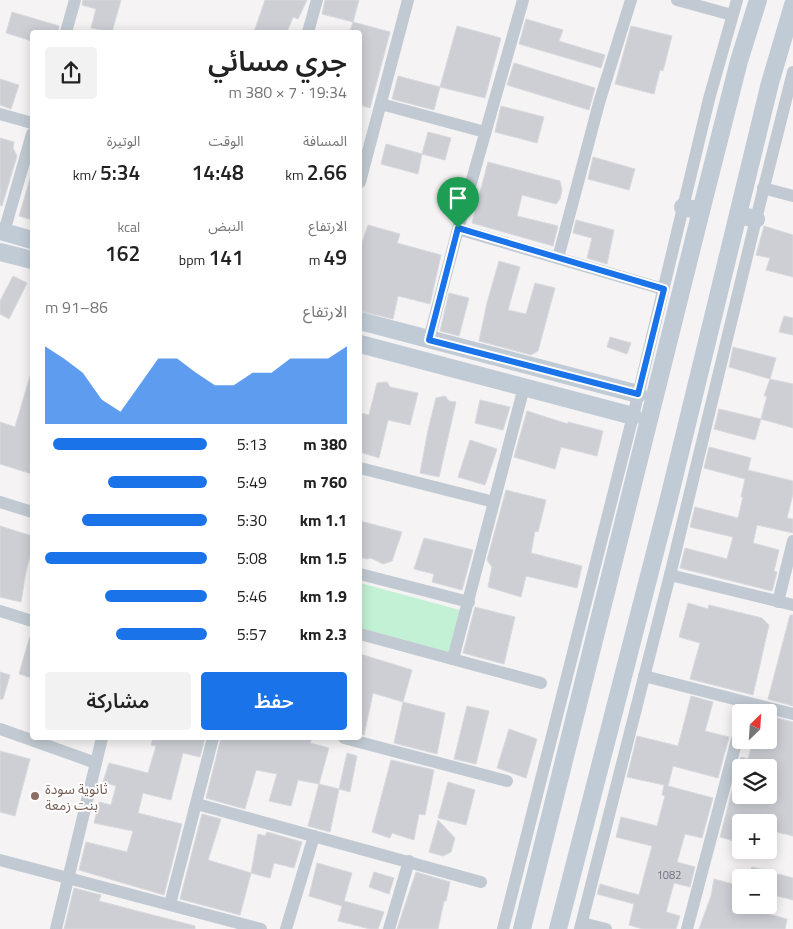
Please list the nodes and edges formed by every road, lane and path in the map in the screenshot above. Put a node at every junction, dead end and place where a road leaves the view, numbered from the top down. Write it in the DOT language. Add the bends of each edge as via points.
graph roads {
  1 [pos="75,0"];
  2 [pos="317,0"];
  3 [pos="408,0"];
  4 [pos="523,0"];
  5 [pos="631,0"];
  6 [pos="677,0"];
  7 [pos="736,0"];
  8 [pos="758,0"];
  9 [pos="793,5"];
  10 [pos="732,15"];
  11 [pos="67,30"];
  12 [pos="309,30"];
  13 [pos="792,78"];
  14 [pos="381,104"];
  15 [pos="0,114"];
  16 [pos="30,122"];
  17 [pos="485,132"];
  18 [pos="30,141"];
  19 [pos="362,175"];
  20 [pos="763,188"];
  21 [pos="793,196"];
  22 [pos="683,207"];
  23 [pos="701,211"];
  24 [pos="738,214"];
  25 [pos="756,219"];
  26 [pos="458,228"];
  27 [pos="2,232"];
  28 [pos="30,239"];
  29 [pos="1,253"];
  30 [pos="558,258"];
  31 [pos="30,260"];
  32 [pos="664,289"];
  33 [pos="362,323"];
  34 [pos="429,340"];
  35 [pos="362,345"];
  36 [pos="524,387"];
  37 [pos="638,394"];
  38 [pos="633,416"];
  39 [pos="362,469"];
  40 [pos="0,502"];
  41 [pos="494,502"];
  42 [pos="30,511"];
  43 [pos="793,541"];
  44 [pos="362,575"];
  45 [pos="670,575"];
  46 [pos="469,602"];
  47 [pos="778,602"];
  48 [pos="793,605"];
  49 [pos="0,611"];
  50 [pos="30,620"];
  51 [pos="362,635"];
  52 [pos="453,659"];
  53 [pos="644,676"];
  54 [pos="541,683"];
  55 [pos="736,704"];
  56 [pos="778,712"];
  57 [pos="793,714"];
  58 [pos="0,729"];
  59 [pos="30,740"];
  60 [pos="31,740"];
  61 [pos="102,740"];
  62 [pos="213,740"];
  63 [pos="351,740"];
  64 [pos="734,749"];
  65 [pos="96,763"];
  66 [pos="507,782"];
  67 [pos="197,804"];
  68 [pos="314,836"];
  69 [pos="0,860"];
  70 [pos="409,861"];
  71 [pos="69,878"];
  72 [pos="481,882"];
  73 [pos="170,904"];
  74 [pos="236,926"];
  75 [pos="581,926"];
  76 [pos="56,929"];
  77 [pos="261,929"];
  78 [pos="286,929"];
  79 [pos="389,929"];
  80 [pos="503,929"];
  81 [pos="522,929"];
  82 [pos="558,929"];
  83 [pos="606,929"];
  84 [pos="687,929"];
  1 -- 11 [label="street"];
  2 -- 12 [label="street"];
  3 -- 14 [label="street"];
  4 -- 17 [label="street"];
  5 -- 30 [label="street" via="599,103"];
  6 -- 10 [label="street"];
  7 -- 10 [label="street"];
  8 -- 23 [label="main road"];
  9 -- 24 [label="main road"];
  10 -- 22 [label="street"];
  13 -- 20 [label="street"];
  14 -- 17 [label="street"];
  14 -- 19 [label="street"];
  15 -- 16 [label="street"];
  17 -- 26 [label="street"];
  18 -- 27 [label="street"];
  20 -- 21 [label="street"];
  20 -- 25 [label="street"];
  22 -- 23 [label="main road"];
  22 -- 32 [label="street"];
  23 -- 81 [label="main road"];
  24 -- 25 [label="main road"];
  24 -- 82 [label="main road"];
  25 -- 45 [label="street"];
  26 -- 30 [label="street"];
  26 -- 34 [label="street"];
  27 -- 28 [label="main road"];
  29 -- 31 [label="main road"];
  30 -- 32 [label="street"];
  32 -- 37 [label="street"];
  33 -- 34 [label="main road"];
  34 -- 37 [label="main road"];
  35 -- 36 [label="main road"];
  36 -- 38 [label="main road"];
  36 -- 41 [label="street"];
  37 -- 38 [label="street"];
  38 -- 80 [label="street"];
  39 -- 41 [label="street"];
  40 -- 42 [label="street"];
  41 -- 46 [label="street"];
  43 -- 47 [label="street"];
  44 -- 46 [label="street"];
  45 -- 47 [label="street"];
  45 -- 53 [label="street"];
  46 -- 52 [label="street"];
  47 -- 48 [label="street"];
  49 -- 50 [label="street"];
  51 -- 52 [label="street"];
  52 -- 54 [label="street"];
  53 -- 55 [label="street"];
  53 -- 75 [label="street"];
  56 -- 57 [label="street"];
  58 -- 59 [label="street"];
  60 -- 65 [label="street"];
  61 -- 65 [label="street"];
  62 -- 67 [label="street"];
  63 -- 66 [label="street"];
  64 -- 84 [label="street"];
  65 -- 71 [label="street"];
  67 -- 68 [label="street"];
  67 -- 73 [label="street"];
  68 -- 70 [label="street"];
  68 -- 78 [label="street"];
  69 -- 71 [label="street"];
  70 -- 72 [label="street"];
  70 -- 79 [label="street"];
  71 -- 73 [label="street"];
  71 -- 76 [label="street"];
  73 -- 74 [label="street"];
  74 -- 77 [label="street"];
  75 -- 83 [label="street"];
}
